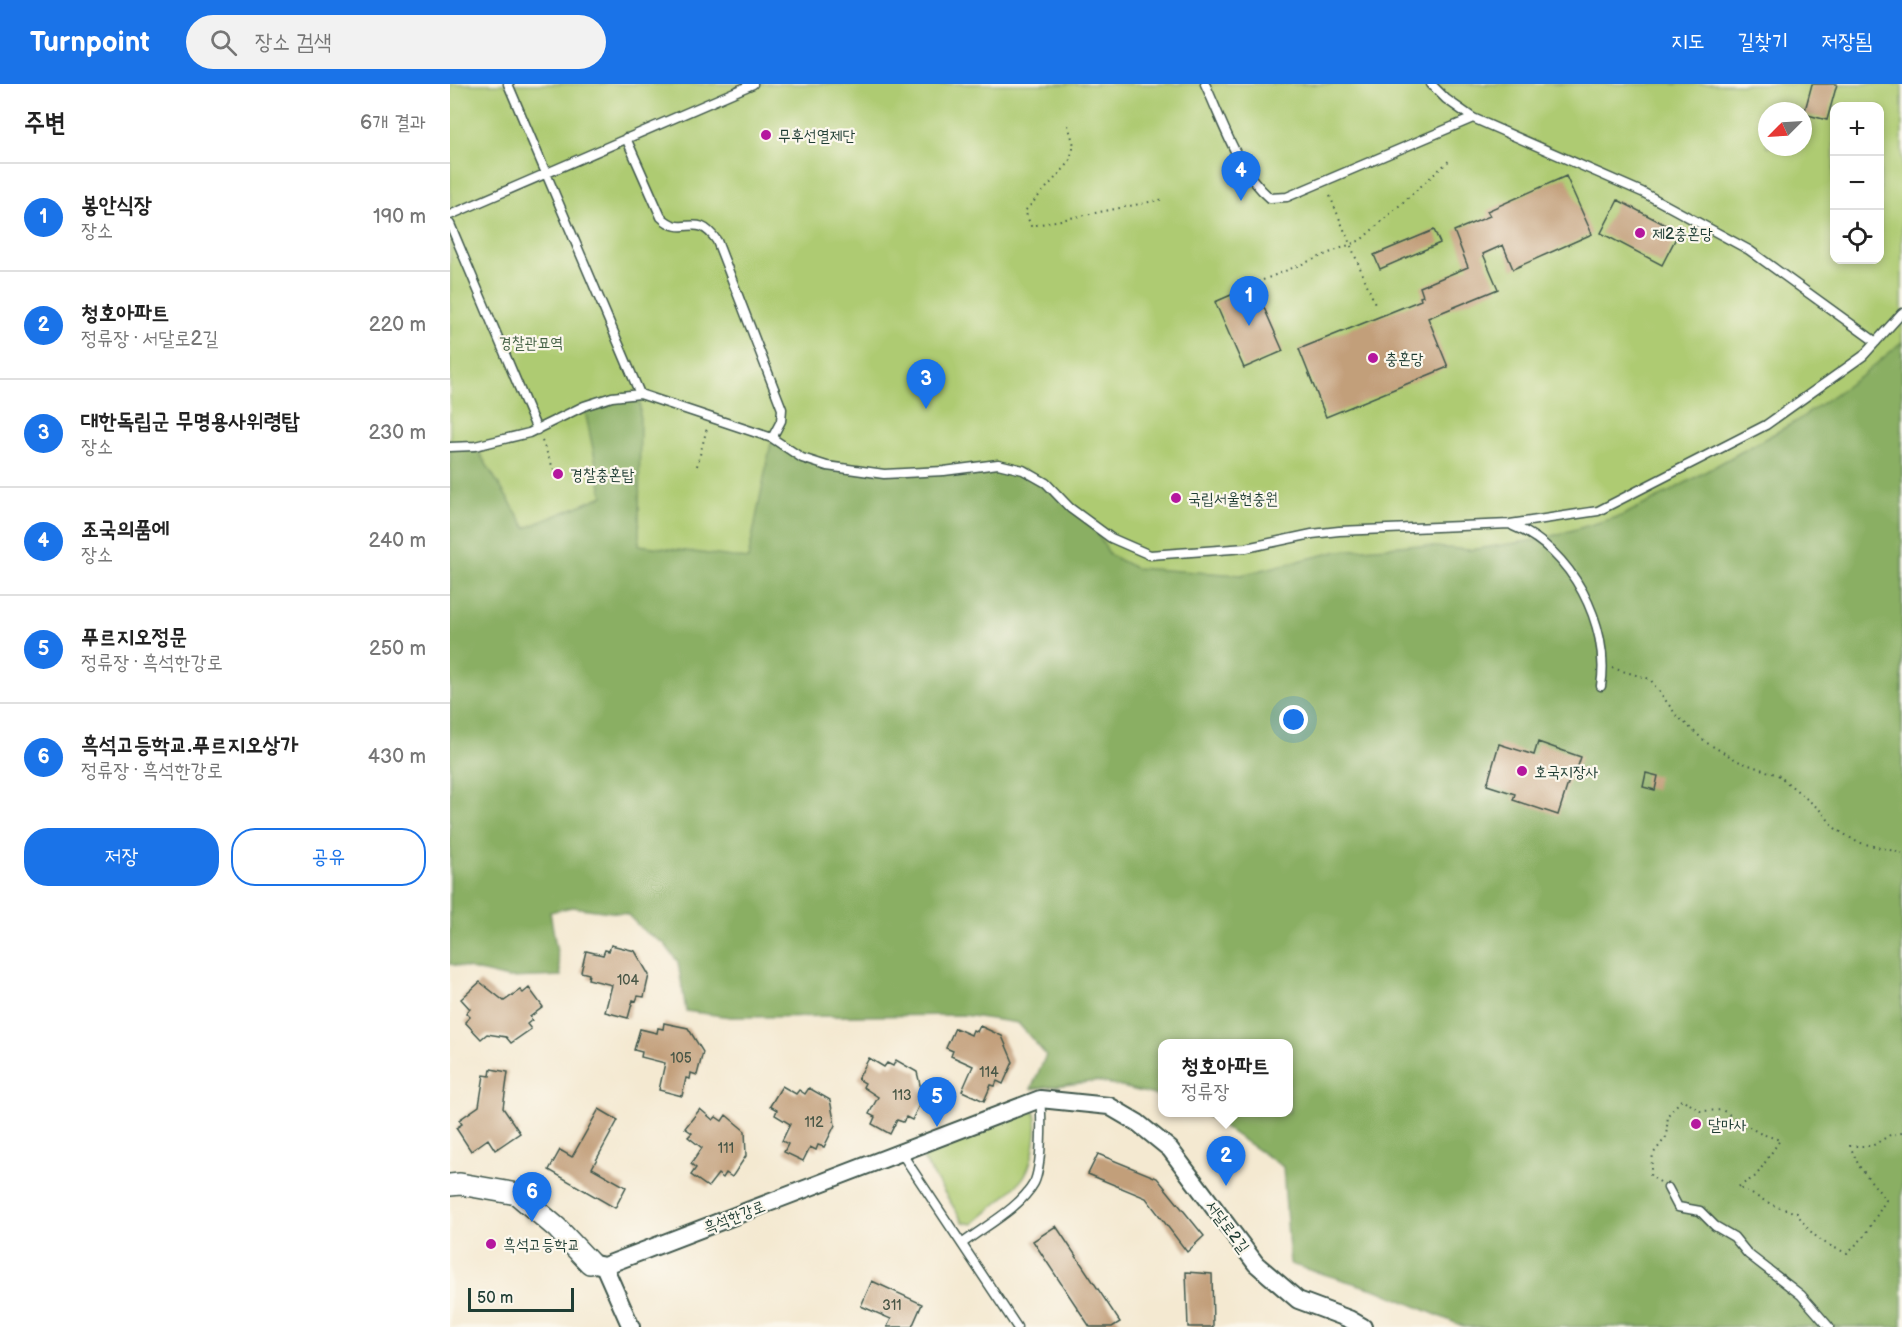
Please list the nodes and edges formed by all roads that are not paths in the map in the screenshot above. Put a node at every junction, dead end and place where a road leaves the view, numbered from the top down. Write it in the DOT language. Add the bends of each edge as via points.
graph roads {
  1 [pos="508,84"];
  2 [pos="753,84"];
  3 [pos="1205,84"];
  4 [pos="1431,84"];
  5 [pos="1473,118"];
  6 [pos="626,138"];
  7 [pos="547,173"];
  8 [pos="450,214"];
  9 [pos="450,224"];
  10 [pos="1902,313"];
  11 [pos="1876,342"];
  12 [pos="640,394"];
  13 [pos="537,430"];
  14 [pos="772,438"];
  15 [pos="450,447"];
  16 [pos="1510,524"];
  17 [pos="1601,686"];
  18 [pos="1037,1099"];
  19 [pos="902,1154"];
  20 [pos="450,1185"];
  21 [pos="1668,1188"];
  22 [pos="963,1243"];
  23 [pos="597,1264"];
  24 [pos="631,1327"];
  25 [pos="1017,1327"];
  26 [pos="1363,1327"];
  27 [pos="1829,1327"];
  1 -- 7 [label="lane"];
  2 -- 6 [label="lane"];
  3 -- 5 [label="lane" via="1242,163 1257,187 1270,198 1287,197"];
  4 -- 5 [label="lane"];
  5 -- 11 [label="lane" via="1642,192 1749,250"];
  6 -- 7 [label="lane"];
  6 -- 14 [label="lane" via="661,217 670,226 703,226 717,241 782,409"];
  7 -- 8 [label="lane"];
  7 -- 12 [label="lane"];
  9 -- 13 [label="lane"];
  10 -- 11 [label="lane"];
  11 -- 16 [label="lane" via="1863,356 1766,425 1701,460 1598,511"];
  12 -- 13 [label="lane" via="584,406"];
  12 -- 14 [label="lane"];
  13 -- 15 [label="lane" via="475,446"];
  14 -- 16 [label="lane" via="802,458 860,472 916,473 998,464 1023,470 1046,483 1070,508 1111,538 1150,555 1246,548 1330,532"];
  16 -- 17 [label="lane" via="1532,532 1562,562 1588,601 1596,616 1605,665"];
  18 -- 19 [label="street, 흑석한강로"];
  18 -- 22 [label="lane" via="1043,1122 1034,1182 1014,1205"];
  18 -- 26 [label="street, 서달로2길" via="1109,1107 1138,1123 1170,1149 1256,1264 1298,1300"];
  19 -- 22 [label="lane"];
  19 -- 23 [label="street, 흑석한강로"];
  20 -- 23 [label="street" via="517,1194"];
  21 -- 27 [label="lane" via="1678,1207 1700,1211 1734,1237 1748,1254 1801,1295"];
  22 -- 25 [label="lane"];
  23 -- 24 [label="street"];
}
